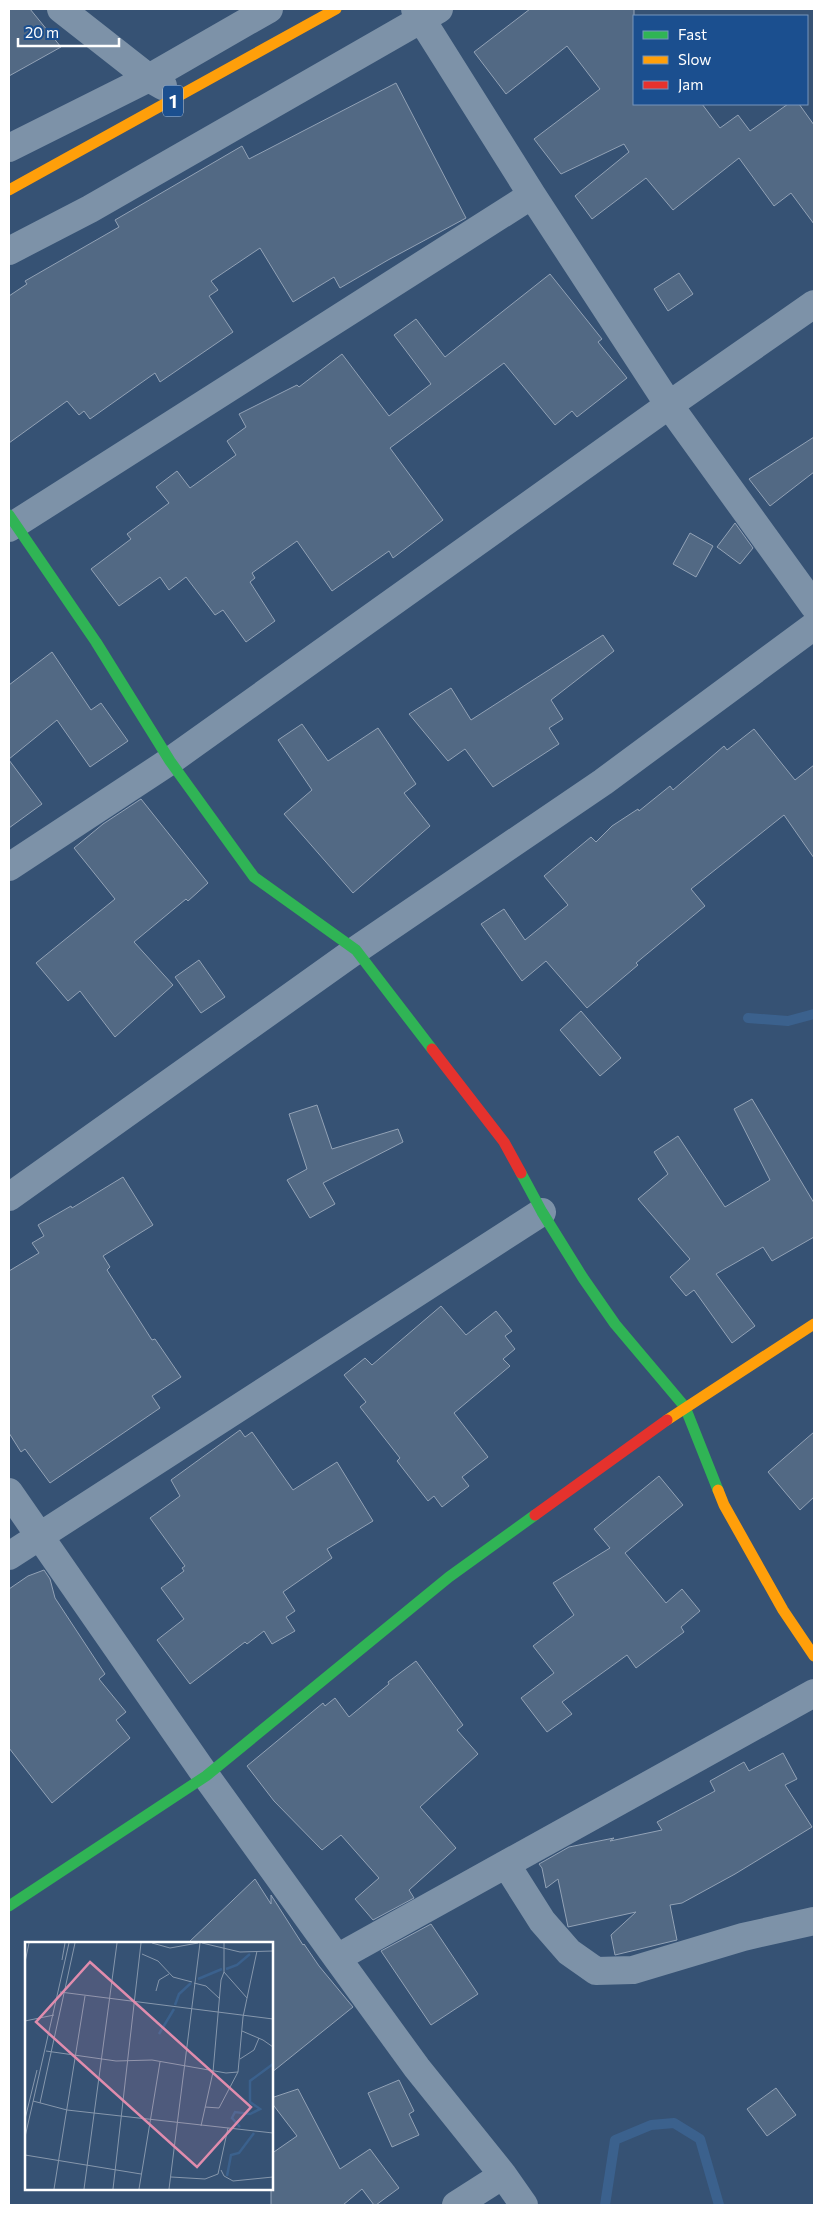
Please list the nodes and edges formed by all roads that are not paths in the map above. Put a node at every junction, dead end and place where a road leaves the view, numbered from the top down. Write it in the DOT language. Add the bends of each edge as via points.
graph roads {
  1 [pos="61,9"];
  2 [pos="269,9"];
  3 [pos="336,9"];
  4 [pos="426,12"];
  5 [pos="149,78"];
  6 [pos="182,96"];
  7 [pos="9,148"];
  8 [pos="9,190"];
  9 [pos="532,196"];
  10 [pos="9,250"];
  11 [pos="814,304"];
  12 [pos="669,405"];
  13 [pos="11,522"];
  14 [pos="814,606"];
  15 [pos="814,626"];
  16 [pos="170,761"];
  17 [pos="9,866"];
  18 [pos="356,950"];
  19 [pos="9,1197"];
  20 [pos="542,1212"];
  21 [pos="814,1324"];
  22 [pos="685,1407"];
  23 [pos="9,1492"];
  24 [pos="40,1536"];
  25 [pos="9,1556"];
  26 [pos="814,1656"];
  27 [pos="814,1693"];
  28 [pos="206,1776"];
  29 [pos="506,1864"];
  30 [pos="9,1906"];
  31 [pos="814,1921"];
  32 [pos="337,1958"];
  33 [pos="502,2175"];
  34 [pos="456,2205"];
  35 [pos="524,2205"];
  1 -- 5 [label="street"];
  2 -- 5 [label="street"];
  3 -- 6 [label="street, 1"];
  4 -- 9 [label="street"];
  4 -- 10 [label="street" via="107,200"];
  5 -- 6 [label="street"];
  5 -- 7 [label="street"];
  6 -- 8 [label="street, 1"];
  9 -- 12 [label="street"];
  9 -- 13 [label="street"];
  11 -- 12 [label="street"];
  12 -- 14 [label="street"];
  12 -- 16 [label="street"];
  13 -- 16 [label="street" via="96,642"];
  15 -- 18 [label="street" via="603,782"];
  16 -- 17 [label="street"];
  16 -- 18 [label="street" via="254,877"];
  18 -- 19 [label="street"];
  18 -- 20 [label="street" via="504,1142"];
  20 -- 22 [label="street" via="614,1324"];
  20 -- 24 [label="street"];
  21 -- 22 [label="street"];
  22 -- 26 [label="street" via="724,1505 783,1610"];
  22 -- 28 [label="street" via="449,1577"];
  23 -- 24 [label="street"];
  24 -- 25 [label="street"];
  24 -- 28 [label="street"];
  27 -- 29 [label="street"];
  28 -- 30 [label="street"];
  28 -- 32 [label="street"];
  29 -- 31 [label="street" via="548,1927 569,1952 596,1971 633,1970 743,1937"];
  29 -- 32 [label="street"];
  32 -- 33 [label="street" via="417,2068"];
  33 -- 34 [label="street"];
  33 -- 35 [label="street"];
}
